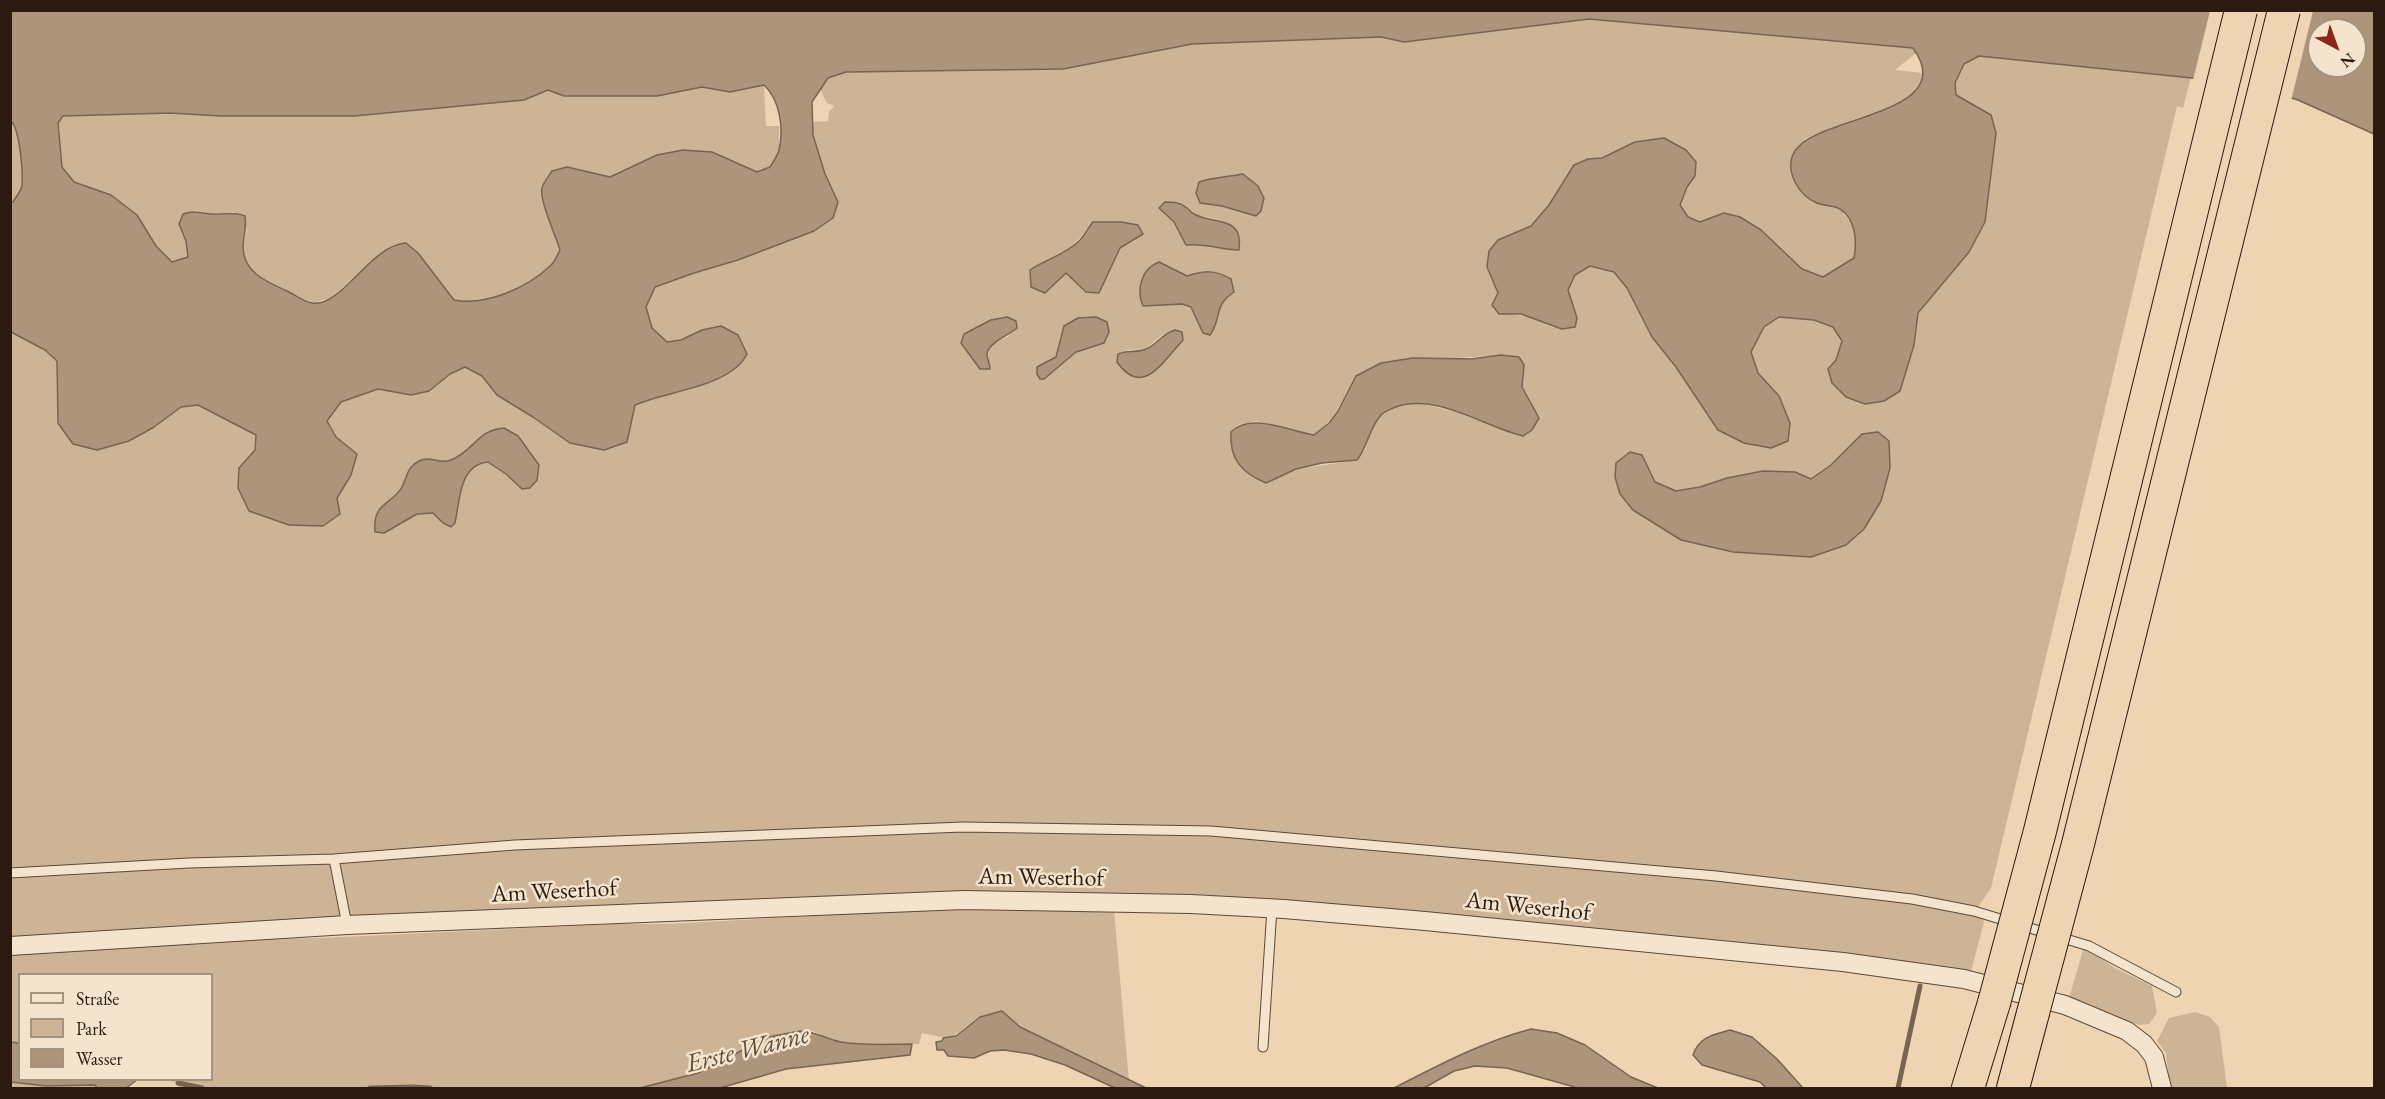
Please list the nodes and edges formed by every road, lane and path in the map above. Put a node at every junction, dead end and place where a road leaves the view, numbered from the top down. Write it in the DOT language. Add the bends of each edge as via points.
graph roads {
  1 [pos="2241,10"];
  2 [pos="2284,10"];
  3 [pos="334,858"];
  4 [pos="10,873"];
  5 [pos="1272,908"];
  6 [pos="346,925"];
  7 [pos="10,946"];
  8 [pos="2176,992"];
  9 [pos="1263,1047"];
  10 [pos="1968,1089"];
  11 [pos="2013,1089"];
  12 [pos="2162,1089"];
  1 -- 10 [label="highway, bridge" via="2040,831"];
  2 -- 11 [label="highway, bridge" via="2078,844"];
  3 -- 4 [label="lane"];
  3 -- 6 [label="lane"];
  3 -- 8 [label="lane" via="515,845 951,827 1211,831 1716,876 1912,899 1974,911 2089,946"];
  5 -- 6 [label="street, Am Weserhof" via="964,900"];
  5 -- 9 [label="lane"];
  5 -- 12 [label="street, Am Weserhof" via="1843,962 1964,979 2065,1005 2127,1031 2154,1057"];
  6 -- 7 [label="street, Am Weserhof"];
}
